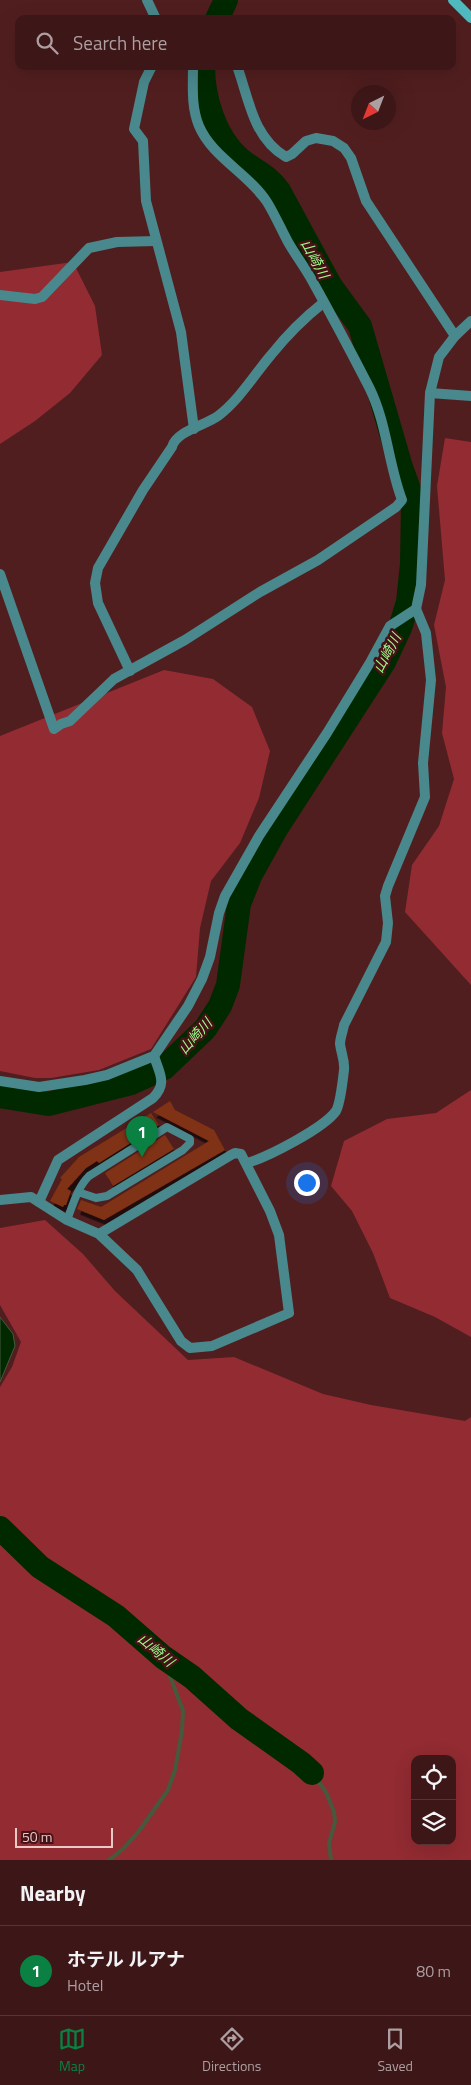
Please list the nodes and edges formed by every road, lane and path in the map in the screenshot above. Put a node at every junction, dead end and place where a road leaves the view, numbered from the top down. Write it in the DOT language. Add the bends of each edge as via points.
graph roads {
  1 [pos="147,0"];
  2 [pos="453,0"];
  3 [pos="154,15"];
  4 [pos="471,18"];
  5 [pos="150,70"];
  6 [pos="193,70"];
  7 [pos="238,70"];
  8 [pos="156,241"];
  9 [pos="0,295"];
  10 [pos="323,303"];
  11 [pos="471,321"];
  12 [pos="455,336"];
  13 [pos="430,394"];
  14 [pos="471,396"];
  15 [pos="194,429"];
  16 [pos="0,574"];
  17 [pos="415,611"];
  18 [pos="130,670"];
  19 [pos="155,1060"];
  20 [pos="0,1081"];
  21 [pos="247,1163"];
  22 [pos="78,1192"];
  23 [pos="0,1200"];
  24 [pos="39,1202"];
  25 [pos="67,1220"];
  26 [pos="99,1234"];
  1 -- 3 [label="street"];
  2 -- 4 [label="main road"];
  5 -- 8 [label="street" via="144,82 134,129 143,141 146,201"];
  6 -- 10 [label="street" via="193,107 199,127 212,146 266,201"];
  7 -- 12 [label="street" via="258,128 273,150 286,157 306,141 316,138 333,141 348,153 366,201"];
  8 -- 9 [label="street" via="117,242 89,248 42,297"];
  8 -- 15 [label="street" via="181,332"];
  10 -- 15 [label="street" via="303,319 231,404 217,417"];
  10 -- 18 [label="street" via="371,390 402,500 318,560"];
  11 -- 12 [label="street"];
  12 -- 13 [label="street" via="438,357"];
  13 -- 14 [label="street"];
  13 -- 17 [label="street" via="421,585"];
  15 -- 18 [label="street" via="173,441 98,568 95,583 98,603"];
  16 -- 18 [label="street" via="54,729 70,720 114,679"];
  17 -- 19 [label="street" via="390,626 327,733 259,836 219,913 202,980"];
  17 -- 21 [label="street" via="426,633 430,664 430,704 423,763 425,797 387,891 386,942 341,1035 344,1069 336,1110 327,1120 286,1147"];
  19 -- 20 [label="street" via="85,1080 40,1087"];
  19 -- 24 [label="street" via="162,1084 160,1091 58,1160"];
  21 -- 26 [label="street" via="242,1154 235,1153"];
  21 -- 26 [label="street" via="279,1235 289,1313 212,1346 190,1348 181,1341 137,1270"];
  22 -- 22 [label="lane" via="88,1176 167,1127 190,1138 190,1143 183,1150 107,1196 96,1198"];
  22 -- 25 [label="lane"];
  23 -- 24 [label="street" via="31,1197"];
  24 -- 25 [label="street"];
  25 -- 26 [label="street"];
}
